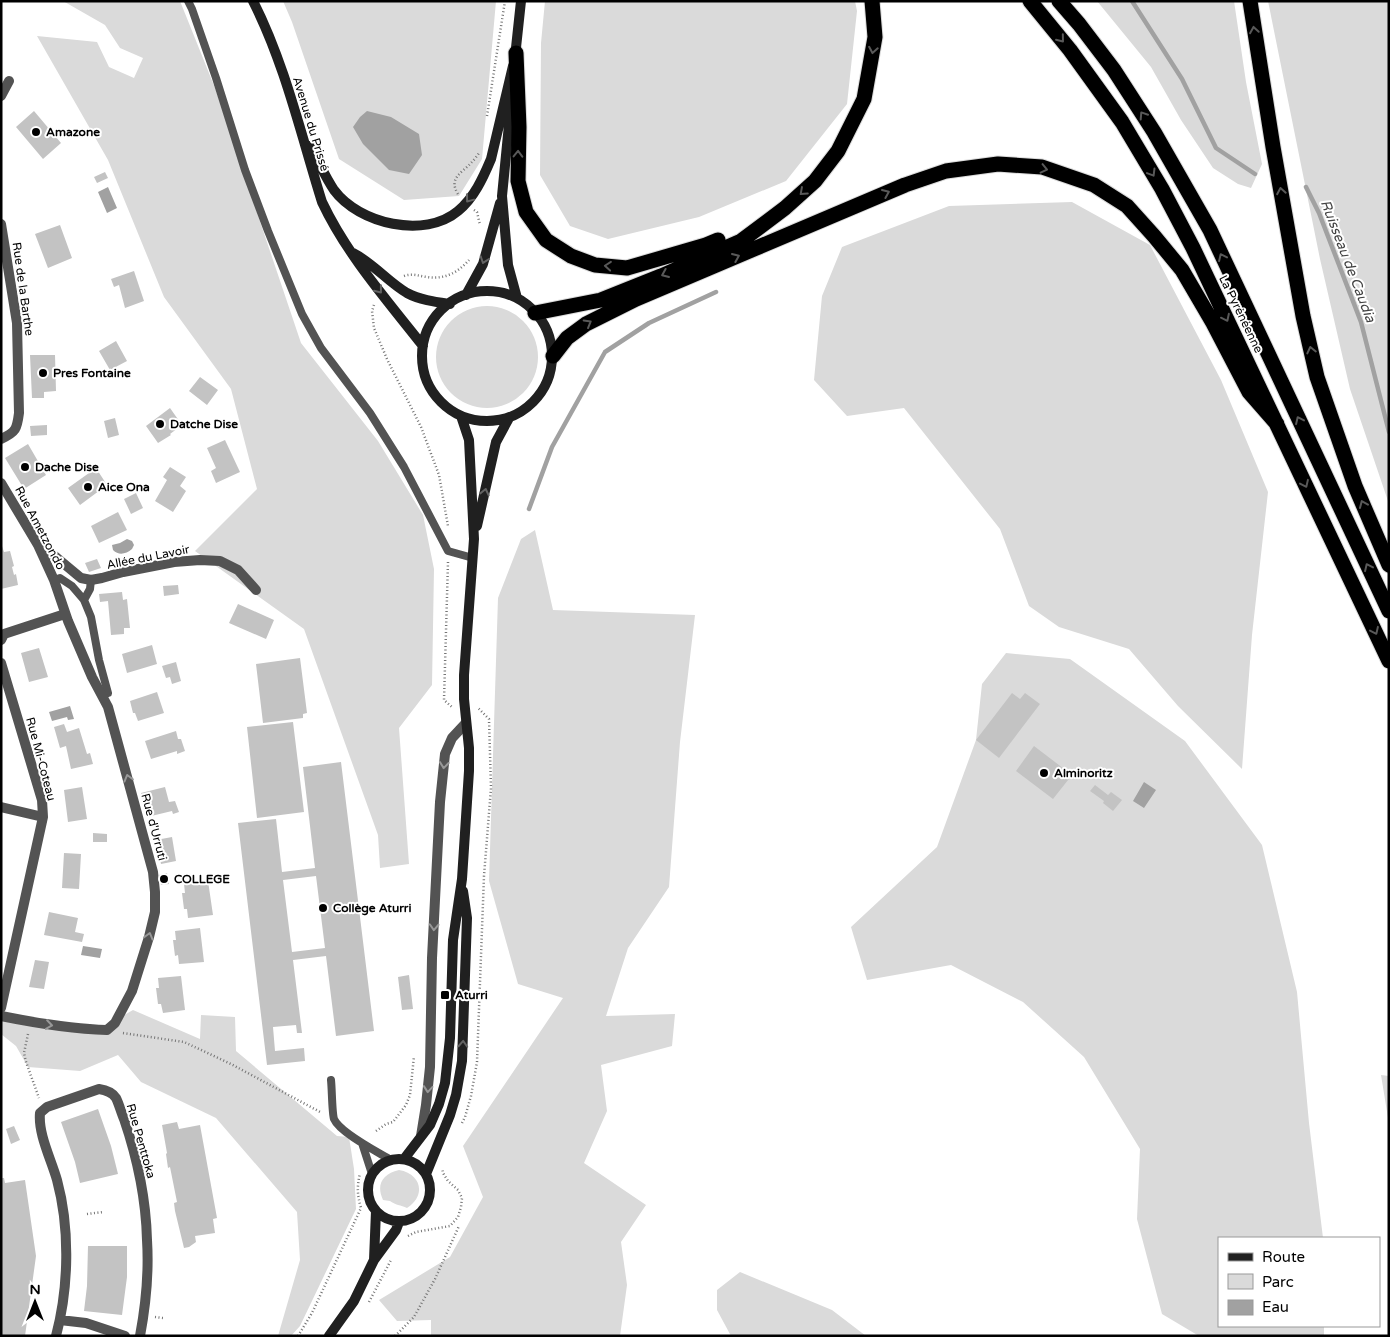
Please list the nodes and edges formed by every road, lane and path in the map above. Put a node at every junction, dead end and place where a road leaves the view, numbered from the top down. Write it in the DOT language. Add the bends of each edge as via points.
graph roads {
  1 [pos="188,1"];
  2 [pos="254,1"];
  3 [pos="505,1"];
  4 [pos="521,1"];
  5 [pos="872,1"];
  6 [pos="1030,1"];
  7 [pos="1059,1"];
  8 [pos="1250,1"];
  9 [pos="516,53"];
  10 [pos="9,81"];
  11 [pos="1,96"];
  12 [pos="486,122"];
  13 [pos="301,130"];
  14 [pos="481,147"];
  15 [pos="502,196"];
  16 [pos="467,203"];
  17 [pos="785,208"];
  18 [pos="1,224"];
  19 [pos="481,231"];
  20 [pos="350,252"];
  21 [pos="473,256"];
  22 [pos="391,282"];
  23 [pos="381,292"];
  24 [pos="466,296"];
  25 [pos="517,298"];
  26 [pos="450,304"];
  27 [pos="374,305"];
  28 [pos="536,313"];
  29 [pos="423,346"];
  30 [pos="553,356"];
  31 [pos="460,416"];
  32 [pos="509,418"];
  33 [pos="1277,424"];
  34 [pos="1,439"];
  35 [pos="1,483"];
  36 [pos="474,539"];
  37 [pos="43,555"];
  38 [pos="474,558"];
  39 [pos="1389,565"];
  40 [pos="54,580"];
  41 [pos="90,580"];
  42 [pos="256,590"];
  43 [pos="84,600"];
  44 [pos="1389,611"];
  45 [pos="65,614"];
  46 [pos="1,640"];
  47 [pos="1389,661"];
  48 [pos="1,663"];
  49 [pos="102,695"];
  50 [pos="466,723"];
  51 [pos="1,807"];
  52 [pos="43,817"];
  53 [pos="462,879"];
  54 [pos="1,1008"];
  55 [pos="1,1016"];
  56 [pos="31,1022"];
  57 [pos="107,1030"];
  58 [pos="414,1056"];
  59 [pos="331,1080"];
  60 [pos="41,1101"];
  61 [pos="334,1120"];
  62 [pos="376,1131"];
  63 [pos="421,1136"];
  64 [pos="362,1144"];
  65 [pos="404,1159"];
  66 [pos="391,1160"];
  67 [pos="441,1162"];
  68 [pos="360,1167"];
  69 [pos="372,1174"];
  70 [pos="426,1174"];
  71 [pos="376,1211"];
  72 [pos="103,1212"];
  73 [pos="86,1214"];
  74 [pos="399,1222"];
  75 [pos="459,1226"];
  76 [pos="404,1238"];
  77 [pos="394,1254"];
  78 [pos="374,1260"];
  79 [pos="367,1304"];
  80 [pos="60,1320"];
  81 [pos="56,1336"];
  82 [pos="125,1336"];
  83 [pos="140,1336"];
  84 [pos="298,1336"];
  85 [pos="329,1336"];
  86 [pos="395,1336"];
  1 -- 38 [label="lane" via="245,170 302,314 321,348 370,413 404,467 448,551"];
  2 -- 13 [label="main road, Avenue du Prissé" via="275,50"];
  3 -- 12 [label="path"];
  4 -- 9 [label="main road"];
  5 -- 17 [label="highway, one-way" via="875,37 864,99 838,151 815,181"];
  6 -- 33 [label="highway, La Pyrénéenne, one-way" via="1108,101 1162,189"];
  44 -- 7 [label="highway, La Pyrénéenne, one-way" via="1210,230 1114,70"];
  39 -- 8 [label="highway, one-way" via="1355,486 1317,377 1301,307"];
  9 -- 15 [label="main road"];
  9 -- 16 [label="main road, one-way" via="491,159"];
  17 -- 9 [label="highway, one-way" via="706,245 627,268 594,265 571,256 546,240 526,212 518,180"];
  10 -- 11 [label="street"];
  13 -- 16 [label="main road" via="334,190 352,207 378,220 402,225 428,224 446,219"];
  13 -- 20 [label="main road, Avenue du Prissé" via="322,202"];
  14 -- 16 [label="path" via="474,161 457,175 454,184 456,192"];
  15 -- 24 [label="main road, one-way" via="483,264"];
  15 -- 25 [label="main road" via="508,265"];
  16 -- 19 [label="path" via="477,212"];
  17 -- 28 [label="highway, one-way" via="741,241 662,276 601,300"];
  18 -- 34 [label="street, Rue de la Barthe" via="17,322 19,413 14,431"];
  20 -- 22 [label="main road, Avenue du Prissé" via="363,258"];
  20 -- 23 [label="main road, Avenue du Prissé, one-way"];
  21 -- 22 [label="path" via="458,271 447,275 436,278 406,275"];
  22 -- 26 [label="main road, Avenue du Prissé" via="408,294"];
  23 -- 27 [label="path"];
  23 -- 29 [label="main road, Avenue du Prissé"];
  24 -- 25 [label="main road" via="483,292"];
  24 -- 26 [label="main road"];
  25 -- 28 [label="main road"];
  26 -- 29 [label="main road" via="437,315"];
  28 -- 30 [label="main road" via="545,326"];
  29 -- 31 [label="main road" via="423,367 430,387 443,404"];
  30 -- 32 [label="main road" via="550,376 541,394 527,408"];
  30 -- 33 [label="highway, one-way" via="567,338 586,324 628,303 905,185 946,171 998,164 1042,167 1094,184 1128,206 1182,270 1249,392"];
  31 -- 32 [label="main road" via="493,421"];
  31 -- 36 [label="main road" via="470,440"];
  36 -- 32 [label="main road, one-way" via="496,442"];
  33 -- 47 [label="highway, La Pyrénéenne, one-way"];
  35 -- 37 [label="street, Rue Ametzondo"];
  36 -- 38 [label="main road"];
  37 -- 40 [label="street, Rue Ametzondo"];
  37 -- 41 [label="street" via="51,553 80,578"];
  38 -- 50 [label="main road" via="464,675"];
  40 -- 43 [label="lane" via="60,578"];
  40 -- 45 [label="street, Rue Ametzondo"];
  41 -- 42 [label="street, Allée du Lavoir" via="174,562 220,561 238,570"];
  41 -- 43 [label="lane" via="90,589"];
  43 -- 49 [label="lane" via="108,693"];
  45 -- 46 [label="street" via="4,634"];
  45 -- 49 [label="street, Rue d'Urruti"];
  48 -- 52 [label="street, Rue Mi-Coteau" via="42,800"];
  57 -- 49 [label="street, Rue d'Urruti, one-way" via="115,1023 132,991 155,912 155,892 143,834"];
  50 -- 53 [label="main road" via="470,771"];
  50 -- 63 [label="street, one-way" via="452,738 445,754 432,958 430,1067"];
  51 -- 52 [label="street"];
  52 -- 54 [label="street, Rue Mi-Coteau"];
  53 -- 63 [label="main road" via="453,940 445,1083 430,1126"];
  70 -- 53 [label="main road, one-way" via="450,1115 462,1061 466,918"];
  55 -- 56 [label="street"];
  56 -- 57 [label="street, one-way"];
  56 -- 60 [label="path" via="24,1053"];
  57 -- 61 [label="path" via="184,1042"];
  58 -- 62 [label="path" via="406,1105 393,1122"];
  59 -- 61 [label="lane"];
  61 -- 64 [label="lane"];
  63 -- 65 [label="main road"];
  64 -- 66 [label="lane"];
  64 -- 69 [label="lane"];
  65 -- 66 [label="main road"];
  65 -- 70 [label="main road" via="414,1162"];
  66 -- 69 [label="main road"];
  67 -- 76 [label="path" via="443,1173 462,1198 458,1217 450,1226 416,1232"];
  68 -- 84 [label="path" via="357,1196 361,1208"];
  69 -- 71 [label="main road" via="368,1193"];
  70 -- 74 [label="main road" via="430,1184 427,1204 416,1217"];
  71 -- 74 [label="main road"];
  71 -- 78 [label="main road"];
  72 -- 73 [label="path"];
  74 -- 78 [label="main road"];
  75 -- 86 [label="path" via="414,1317"];
  77 -- 79 [label="path"];
  78 -- 85 [label="main road" via="354,1301"];
  80 -- 81 [label="street, Rue Penttoka"];
  80 -- 82 [label="street" via="86,1323"];
  80 -- 83 [label="street, Rue Penttoka" via="65,1282 63,1215 57,1181 39,1123 40,1113 47,1107 100,1089 107,1090 115,1096 128,1133 142,1191 148,1239"];
}
